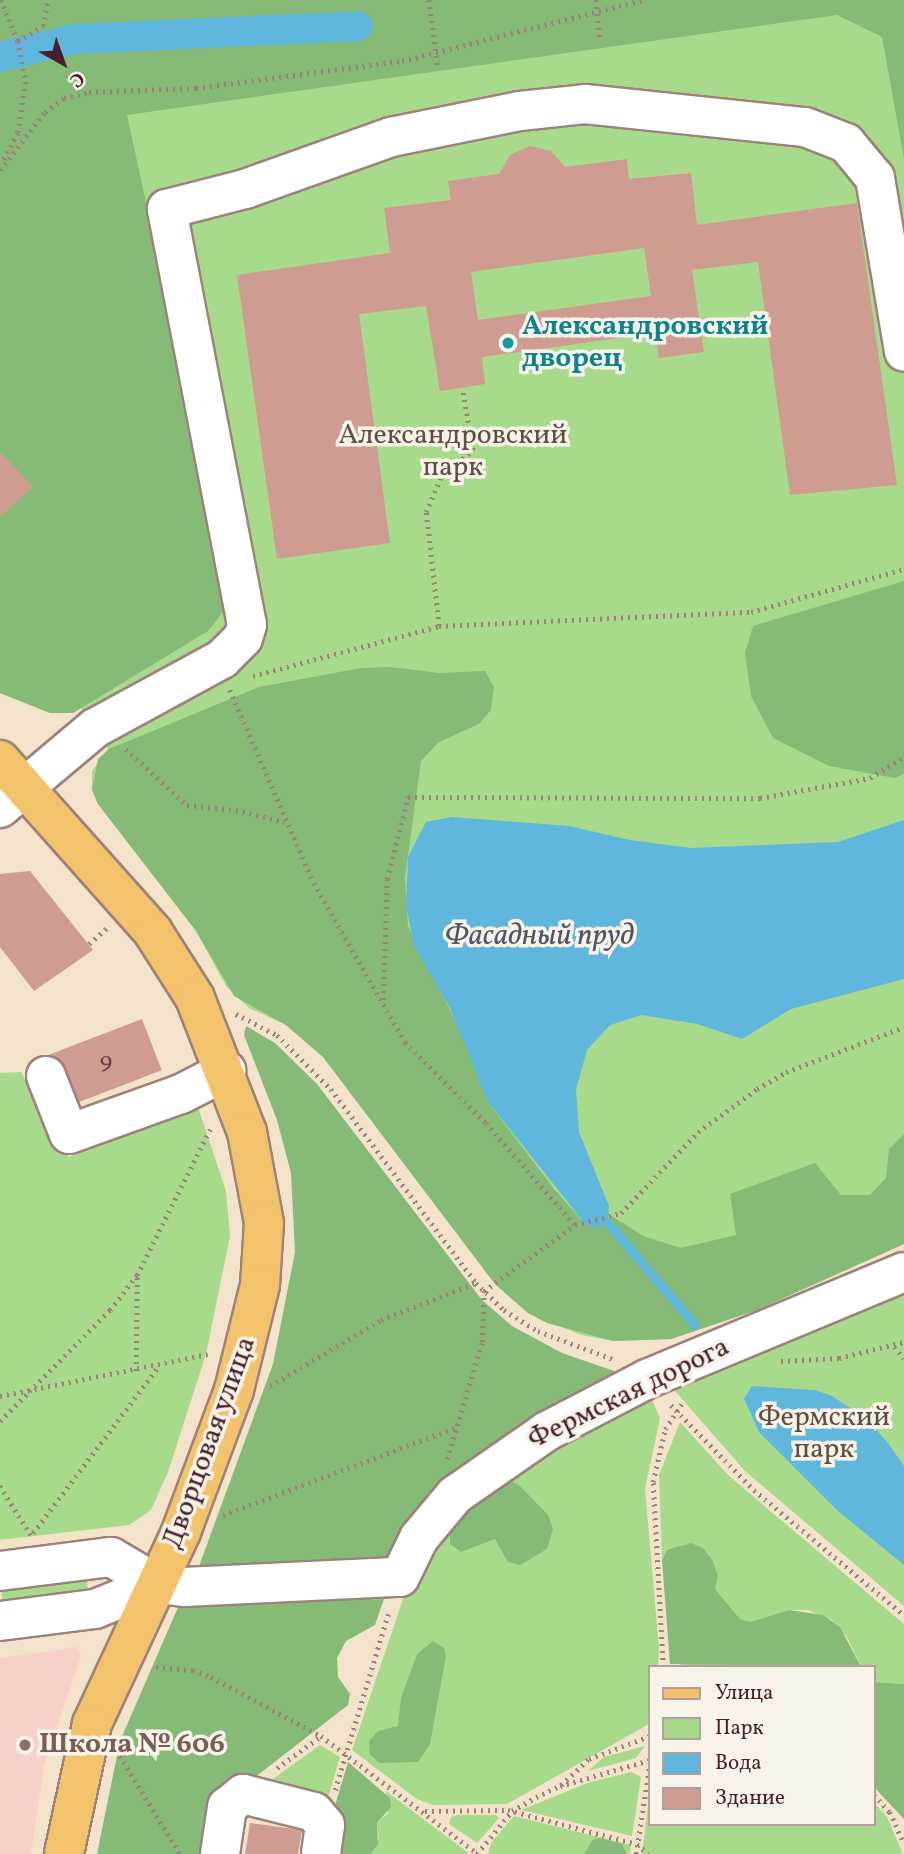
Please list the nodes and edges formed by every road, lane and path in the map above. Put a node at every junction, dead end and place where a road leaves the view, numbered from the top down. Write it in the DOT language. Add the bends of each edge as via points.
graph roads {
  1 [pos="1,0"];
  2 [pos="48,0"];
  3 [pos="429,0"];
  4 [pos="596,0"];
  5 [pos="643,0"];
  6 [pos="597,10"];
  7 [pos="600,37"];
  8 [pos="18,41"];
  9 [pos="436,52"];
  10 [pos="438,67"];
  11 [pos="0,168"];
  12 [pos="904,352"];
  13 [pos="463,388"];
  14 [pos="904,569"];
  15 [pos="439,626"];
  16 [pos="240,680"];
  17 [pos="227,683"];
  18 [pos="116,738"];
  19 [pos="904,757"];
  20 [pos="8,785"];
  21 [pos="285,822"];
  22 [pos="113,923"];
  23 [pos="89,944"];
  24 [pos="383,1000"];
  25 [pos="229,1010"];
  26 [pos="904,1027"];
  27 [pos="226,1071"];
  28 [pos="46,1076"];
  29 [pos="215,1121"];
  30 [pos="575,1225"];
  31 [pos="904,1272"];
  32 [pos="137,1275"];
  33 [pos="476,1283"];
  34 [pos="484,1291"];
  35 [pos="904,1342"];
  36 [pos="894,1347"];
  37 [pos="213,1353"];
  38 [pos="904,1358"];
  39 [pos="767,1360"];
  40 [pos="159,1366"];
  41 [pos="136,1371"];
  42 [pos="647,1379"];
  43 [pos="268,1387"];
  44 [pos="30,1393"];
  45 [pos="0,1396"];
  46 [pos="690,1396"];
  47 [pos="676,1409"];
  48 [pos="0,1421"];
  49 [pos="455,1428"];
  50 [pos="444,1467"];
  51 [pos="0,1486"];
  52 [pos="212,1519"];
  53 [pos="32,1534"];
  54 [pos="27,1544"];
  55 [pos="0,1571"];
  56 [pos="400,1577"];
  57 [pos="157,1584"];
  58 [pos="904,1615"];
  59 [pos="0,1621"];
  60 [pos="663,1665"];
  61 [pos="144,1667"];
  62 [pos="321,1736"];
  63 [pos="648,1737"];
  64 [pos="116,1751"];
  65 [pos="346,1753"];
  66 [pos="648,1762"];
  67 [pos="648,1774"];
  68 [pos="560,1786"];
  69 [pos="243,1794"];
  70 [pos="876,1798"];
  71 [pos="424,1811"];
  72 [pos="512,1811"];
  73 [pos="902,1836"];
  74 [pos="323,1839"];
  75 [pos="637,1844"];
  76 [pos="904,1844"];
  77 [pos="64,1854"];
  78 [pos="180,1854"];
  79 [pos="220,1854"];
  80 [pos="477,1854"];
  81 [pos="636,1854"];
  82 [pos="648,1854"];
  1 -- 8 [label="path"];
  2 -- 8 [label="path" via="43,26"];
  3 -- 9 [label="path"];
  4 -- 6 [label="path"];
  5 -- 6 [label="path"];
  6 -- 7 [label="path"];
  6 -- 9 [label="path"];
  8 -- 11 [label="path" via="25,74 24,108 18,133"];
  9 -- 10 [label="path"];
  9 -- 11 [label="path" via="402,61 195,88 89,92 64,98 45,112"];
  12 -- 20 [label="street" via="875,178 846,143 806,127 585,104 520,110 391,137 245,189 167,209 247,625 243,638 222,659 95,728"];
  13 -- 15 [label="path" via="473,450 441,477 426,512"];
  14 -- 15 [label="path" via="751,612"];
  15 -- 16 [label="path"];
  17 -- 21 [label="path"];
  18 -- 21 [label="path" via="187,805"];
  19 -- 24 [label="path" via="870,778 760,798 408,797 387,879"];
  20 -- 27 [label="main road, Дворцовая улица" via="153,933 195,998"];
  21 -- 24 [label="path" via="314,883"];
  22 -- 23 [label="path"];
  24 -- 30 [label="path" via="422,1063 485,1123"];
  25 -- 33 [label="path" via="277,1035 331,1089"];
  26 -- 30 [label="path" via="786,1072 730,1107 675,1154 621,1213"];
  27 -- 28 [label="street" via="181,1094 69,1134"];
  27 -- 57 [label="main road, Дворцовая улица" via="259,1179 264,1223 260,1285 249,1343 222,1427"];
  29 -- 32 [label="path"];
  30 -- 34 [label="path"];
  31 -- 42 [label="street, Фермская дорога"];
  32 -- 41 [label="path"];
  32 -- 44 [label="path" via="110,1310"];
  33 -- 34 [label="path"];
  33 -- 43 [label="path" via="381,1320"];
  34 -- 42 [label="path" via="522,1322 635,1369"];
  34 -- 49 [label="path" via="482,1342"];
  35 -- 36 [label="path"];
  36 -- 38 [label="path"];
  36 -- 39 [label="path" via="813,1361"];
  37 -- 40 [label="path"];
  40 -- 41 [label="path"];
  40 -- 53 [label="path"];
  41 -- 44 [label="path"];
  42 -- 47 [label="path"];
  42 -- 56 [label="street, Фермская дорога" via="547,1431 455,1495 419,1538"];
  44 -- 45 [label="path"];
  44 -- 48 [label="path"];
  46 -- 47 [label="path"];
  47 -- 58 [label="path" via="754,1490"];
  47 -- 60 [label="path" via="664,1429 653,1482"];
  49 -- 50 [label="path"];
  49 -- 52 [label="path"];
  51 -- 53 [label="path"];
  53 -- 54 [label="path"];
  55 -- 57 [label="street" via="111,1558"];
  56 -- 57 [label="street" via="246,1586"];
  56 -- 65 [label="path"];
  57 -- 59 [label="street" via="95,1609"];
  57 -- 77 [label="main road, Дворцовая улица" via="89,1732"];
  61 -- 62 [label="path" via="178,1667 211,1676"];
  62 -- 65 [label="path"];
  62 -- 69 [label="path"];
  63 -- 68 [label="path" via="589,1759"];
  64 -- 78 [label="path"];
  65 -- 71 [label="path"];
  65 -- 74 [label="path"];
  66 -- 68 [label="path"];
  67 -- 75 [label="path"];
  68 -- 72 [label="path"];
  69 -- 74 [label="street" via="309,1809"];
  69 -- 79 [label="street" via="227,1807"];
  70 -- 73 [label="path"];
  71 -- 72 [label="path"];
  71 -- 80 [label="path"];
  72 -- 75 [label="path"];
  72 -- 80 [label="path"];
  73 -- 76 [label="path"];
  75 -- 81 [label="path"];
  75 -- 82 [label="path"];
}
